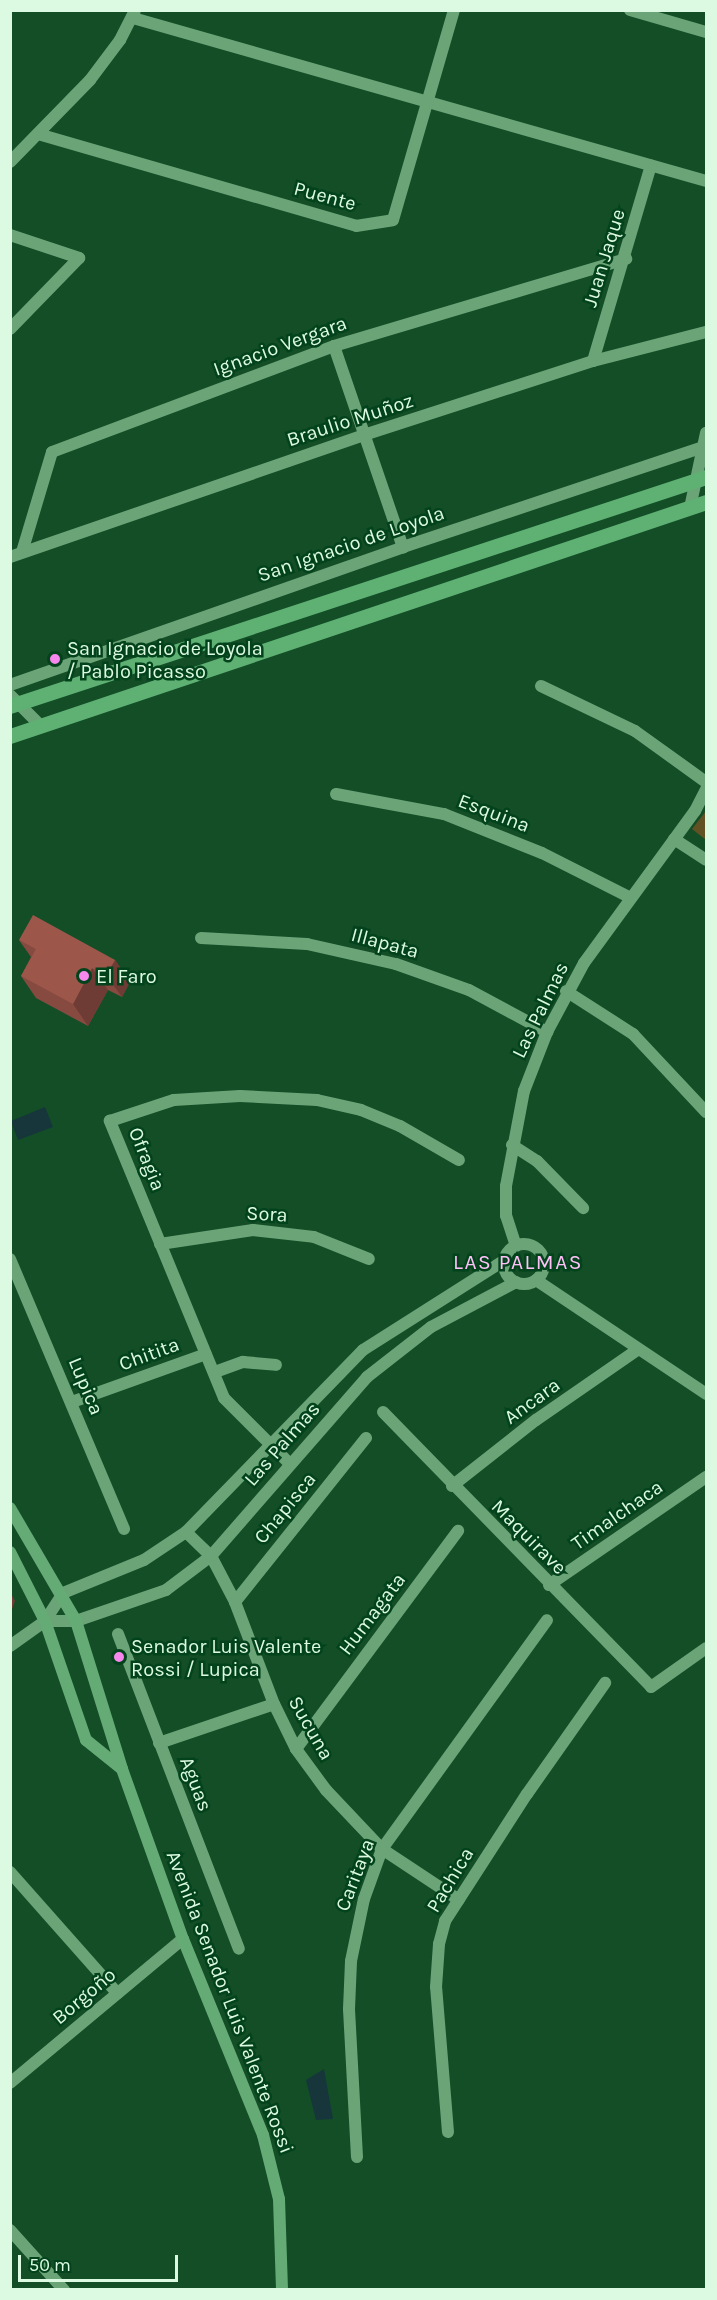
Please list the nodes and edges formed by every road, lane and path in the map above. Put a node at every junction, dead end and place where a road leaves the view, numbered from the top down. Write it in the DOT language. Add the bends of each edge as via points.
graph roads {
  1 [pos="454,10"];
  2 [pos="630,10"];
  3 [pos="134,14"];
  4 [pos="706,32"];
  5 [pos="428,99"];
  6 [pos="38,134"];
  7 [pos="10,162"];
  8 [pos="651,165"];
  9 [pos="706,181"];
  10 [pos="10,235"];
  11 [pos="626,259"];
  12 [pos="10,329"];
  13 [pos="706,332"];
  14 [pos="334,346"];
  15 [pos="592,362"];
  16 [pos="706,433"];
  17 [pos="367,434"];
  18 [pos="705,447"];
  19 [pos="701,478"];
  20 [pos="706,502"];
  21 [pos="690,507"];
  22 [pos="403,547"];
  23 [pos="16,555"];
  24 [pos="10,686"];
  25 [pos="541,687"];
  26 [pos="13,701"];
  27 [pos="40,725"];
  28 [pos="10,736"];
  29 [pos="706,782"];
  30 [pos="706,789"];
  31 [pos="336,794"];
  32 [pos="674,838"];
  33 [pos="706,860"];
  34 [pos="629,897"];
  35 [pos="201,938"];
  36 [pos="566,991"];
  37 [pos="547,1032"];
  38 [pos="706,1112"];
  39 [pos="512,1144"];
  40 [pos="459,1160"];
  41 [pos="583,1208"];
  42 [pos="160,1244"];
  43 [pos="516,1246"];
  44 [pos="10,1259"];
  45 [pos="369,1259"];
  46 [pos="505,1260"];
  47 [pos="536,1281"];
  48 [pos="516,1282"];
  49 [pos="637,1350"];
  50 [pos="206,1354"];
  51 [pos="276,1365"];
  52 [pos="215,1372"];
  53 [pos="706,1394"];
  54 [pos="72,1402"];
  55 [pos="383,1412"];
  56 [pos="366,1438"];
  57 [pos="269,1445"];
  58 [pos="290,1463"];
  59 [pos="706,1477"];
  60 [pos="452,1486"];
  61 [pos="10,1508"];
  62 [pos="124,1529"];
  63 [pos="458,1531"];
  64 [pos="186,1532"];
  65 [pos="10,1552"];
  66 [pos="211,1556"];
  67 [pos="549,1585"];
  68 [pos="63,1593"];
  69 [pos="235,1602"];
  70 [pos="45,1620"];
  71 [pos="547,1620"];
  72 [pos="76,1621"];
  73 [pos="118,1634"];
  74 [pos="10,1646"];
  75 [pos="706,1648"];
  76 [pos="605,1683"];
  77 [pos="274,1704"];
  78 [pos="159,1743"];
  79 [pos="296,1749"];
  80 [pos="122,1769"];
  81 [pos="382,1849"];
  82 [pos="10,1872"];
  83 [pos="459,1900"];
  84 [pos="183,1939"];
  85 [pos="239,1949"];
  86 [pos="117,1994"];
  87 [pos="10,2083"];
  88 [pos="448,2132"];
  89 [pos="357,2157"];
  90 [pos="10,2230"];
  91 [pos="64,2289"];
  92 [pos="282,2289"];
  1 -- 5 [label="street, Puente"];
  2 -- 4 [label="street"];
  3 -- 5 [label="street"];
  3 -- 6 [label="street" via="90,80"];
  5 -- 6 [label="street, Puente" via="393,220 356,226"];
  5 -- 8 [label="street"];
  6 -- 7 [label="street"];
  8 -- 9 [label="street"];
  8 -- 11 [label="street, Juan Jaque"];
  10 -- 12 [label="street" via="78,258"];
  11 -- 14 [label="street, Ignacio Vergara"];
  11 -- 15 [label="street, Juan Jaque"];
  13 -- 15 [label="street, Braulio Muñoz"];
  14 -- 17 [label="street"];
  14 -- 23 [label="street, Ignacio Vergara" via="52,452"];
  15 -- 17 [label="street, Braulio Muñoz"];
  16 -- 18 [label="street"];
  17 -- 22 [label="street"];
  17 -- 23 [label="street, Braulio Muñoz"];
  18 -- 19 [label="street"];
  18 -- 22 [label="street, San Ignacio de Loyola"];
  19 -- 21 [label="street"];
  19 -- 26 [label="main road"];
  20 -- 21 [label="main road"];
  21 -- 27 [label="main road"];
  22 -- 24 [label="street, San Ignacio de Loyola"];
  25 -- 29 [label="street" via="635,731"];
  26 -- 27 [label="street"];
  27 -- 28 [label="main road"];
  30 -- 32 [label="street, Las Palmas"];
  31 -- 34 [label="street, Esquina" via="444,814 543,853"];
  32 -- 33 [label="street"];
  32 -- 34 [label="street, Las Palmas"];
  34 -- 36 [label="street, Las Palmas"];
  35 -- 37 [label="street, Illapata" via="307,944 396,964 469,990"];
  36 -- 37 [label="street, Las Palmas"];
  36 -- 38 [label="street" via="633,1034"];
  37 -- 39 [label="street, Las Palmas" via="524,1091"];
  39 -- 41 [label="street" via="537,1161"];
  39 -- 43 [label="street, Las Palmas" via="506,1216"];
  40 -- 42 [label="street, Ofragia" via="390,1122 317,1100 240,1096 174,1100 140,1109 110,1120"];
  42 -- 45 [label="street, Sora" via="253,1230 314,1238"];
  42 -- 50 [label="street, Ofragia"];
  43 -- 46 [label="street, Las Palmas"];
  43 -- 47 [label="street" via="530,1246 541,1254 544,1268"];
  44 -- 54 [label="street, Lupica"];
  46 -- 48 [label="street" via="506,1273"];
  46 -- 57 [label="street, Las Palmas" via="363,1350"];
  47 -- 48 [label="street, Las Palmas"];
  47 -- 49 [label="street"];
  48 -- 58 [label="street, Las Palmas" via="432,1327 395,1354 367,1377"];
  49 -- 53 [label="street"];
  49 -- 60 [label="street, Ancara" via="536,1420"];
  50 -- 52 [label="street, Ofragia"];
  50 -- 54 [label="street, Chitita"];
  51 -- 52 [label="street" via="243,1362"];
  52 -- 57 [label="street, Ofragia" via="224,1398"];
  54 -- 62 [label="street, Lupica"];
  55 -- 60 [label="street, Maquirave"];
  56 -- 69 [label="street, Chapisca"];
  57 -- 58 [label="street, Ofragia"];
  57 -- 64 [label="street, Las Palmas"];
  58 -- 66 [label="street, Las Palmas"];
  59 -- 67 [label="street, Timalchaca"];
  60 -- 67 [label="street, Maquirave"];
  61 -- 68 [label="main road, Avenida Senador Luis Valente Rossi"];
  63 -- 79 [label="street, Humagata"];
  64 -- 66 [label="street, Sucuna"];
  64 -- 68 [label="street, Las Palmas" via="144,1560"];
  65 -- 70 [label="main road"];
  66 -- 69 [label="street, Sucuna"];
  66 -- 72 [label="street, Las Palmas" via="166,1590"];
  67 -- 75 [label="street, Maquirave" via="651,1687"];
  68 -- 70 [label="street"];
  68 -- 72 [label="main road, Avenida Senador Luis Valente Rossi"];
  69 -- 77 [label="street, Sucuna"];
  70 -- 72 [label="street"];
  70 -- 74 [label="street"];
  70 -- 80 [label="main road" via="86,1740"];
  71 -- 81 [label="street, Caritaya"];
  72 -- 80 [label="main road, Avenida Senador Luis Valente Rossi"];
  73 -- 78 [label="street, Aguas"];
  76 -- 83 [label="street, Pachica"];
  77 -- 78 [label="street"];
  77 -- 79 [label="street, Sucuna"];
  78 -- 85 [label="street, Aguas"];
  79 -- 81 [label="street, Sucuna" via="326,1790"];
  80 -- 84 [label="main road, Avenida Senador Luis Valente Rossi"];
  81 -- 83 [label="street, Sucuna"];
  81 -- 89 [label="street, Caritaya" via="356,1923 351,1961 349,2009 355,2061"];
  82 -- 86 [label="street"];
  83 -- 88 [label="street, Pachica" via="439,1944 436,1987"];
  84 -- 86 [label="street, Borgoño"];
  84 -- 92 [label="main road, Avenida Senador Luis Valente Rossi" via="272,2166 282,2230"];
  86 -- 87 [label="street, Borgoño"];
  90 -- 91 [label="street"];
}
